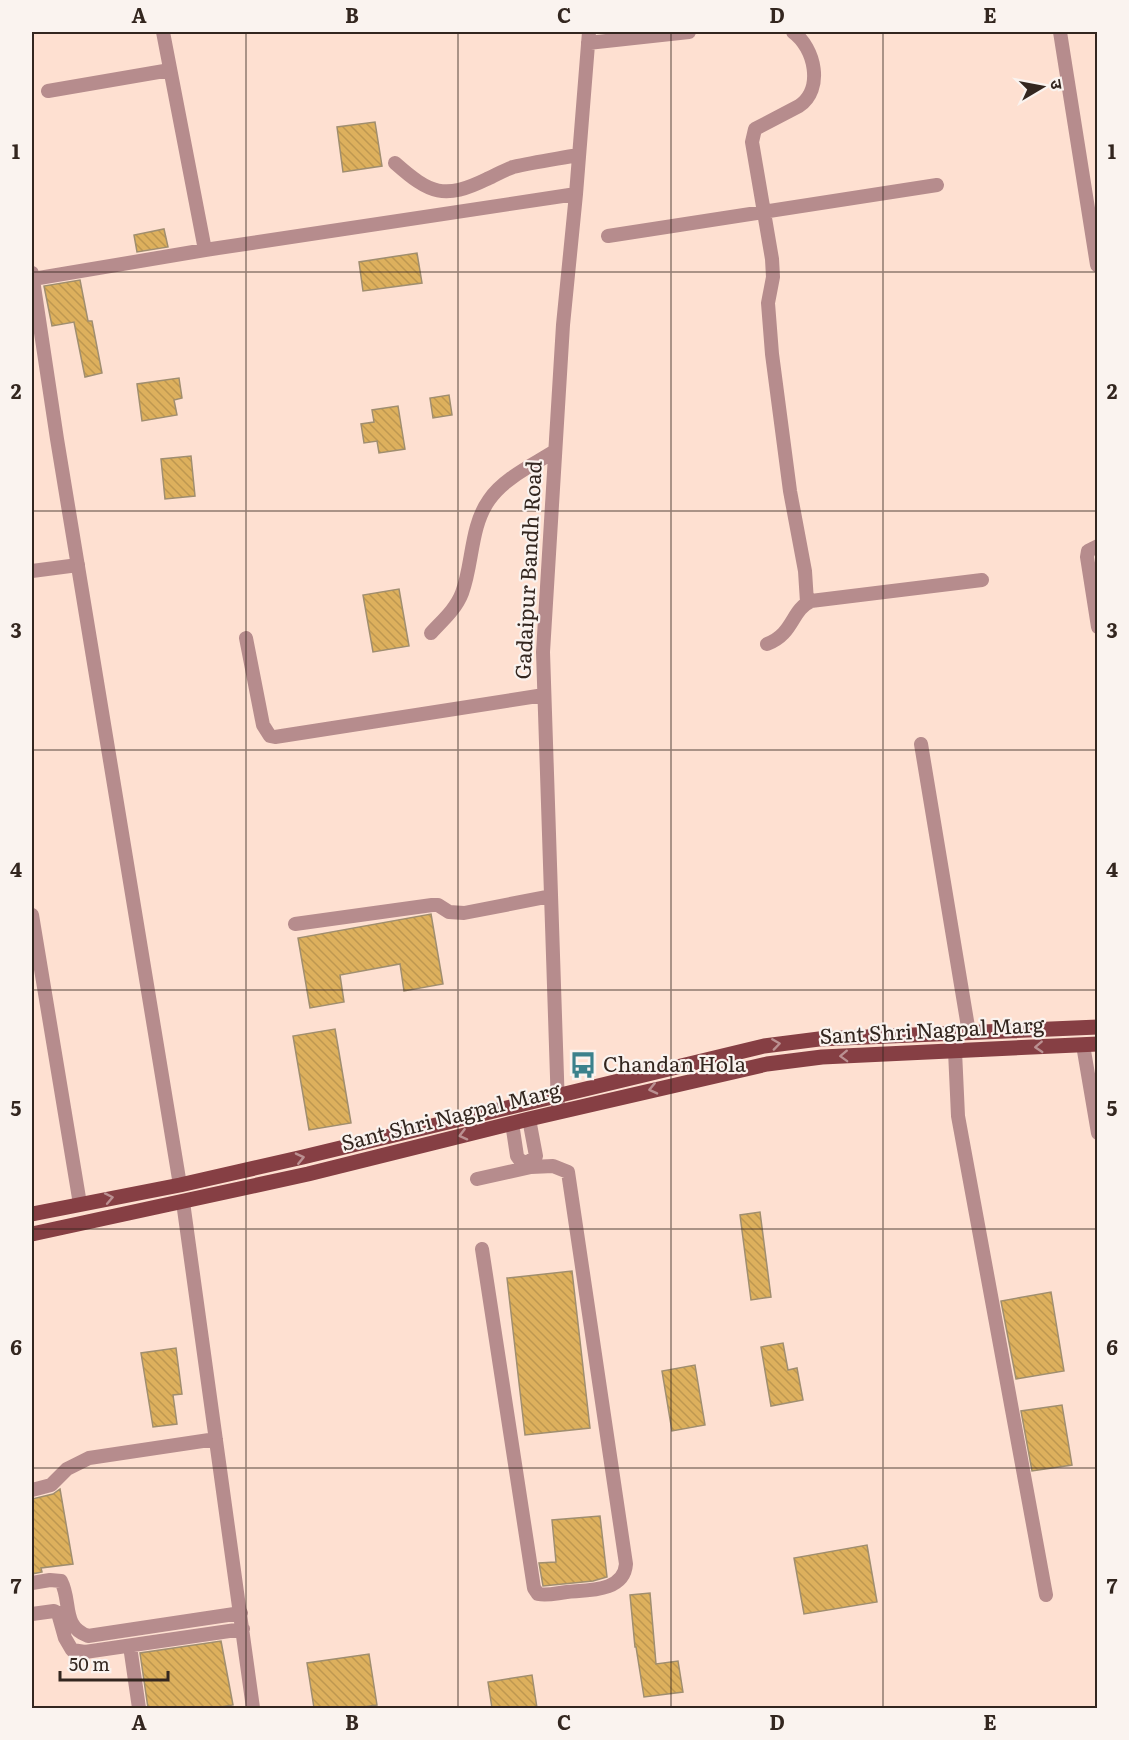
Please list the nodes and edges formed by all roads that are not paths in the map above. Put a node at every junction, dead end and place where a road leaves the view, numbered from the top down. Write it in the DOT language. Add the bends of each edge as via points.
graph roads {
  1 [pos="163,32"];
  2 [pos="690,32"];
  3 [pos="793,32"];
  4 [pos="1060,32"];
  5 [pos="588,37"];
  6 [pos="170,70"];
  7 [pos="48,91"];
  8 [pos="578,155"];
  9 [pos="395,163"];
  10 [pos="937,185"];
  11 [pos="576,194"];
  12 [pos="765,212"];
  13 [pos="608,236"];
  14 [pos="205,250"];
  15 [pos="1097,266"];
  16 [pos="32,276"];
  17 [pos="555,451"];
  18 [pos="1098,546"];
  19 [pos="78,565"];
  20 [pos="32,571"];
  21 [pos="982,580"];
  22 [pos="807,602"];
  23 [pos="1098,627"];
  24 [pos="431,633"];
  25 [pos="246,638"];
  26 [pos="767,644"];
  27 [pos="544,695"];
  28 [pos="921,744"];
  29 [pos="550,896"];
  30 [pos="32,915"];
  31 [pos="295,924"];
  32 [pos="1098,1027"];
  33 [pos="969,1033"];
  34 [pos="1090,1045"];
  35 [pos="955,1051"];
  36 [pos="557,1095"];
  37 [pos="559,1112"];
  38 [pos="528,1119"];
  39 [pos="512,1123"];
  40 [pos="1098,1132"];
  41 [pos="530,1164"];
  42 [pos="477,1179"];
  43 [pos="180,1185"];
  44 [pos="183,1202"];
  45 [pos="80,1204"];
  46 [pos="32,1214"];
  47 [pos="32,1234"];
  48 [pos="482,1249"];
  49 [pos="216,1439"];
  50 [pos="32,1490"];
  51 [pos="32,1583"];
  52 [pos="1046,1595"];
  53 [pos="241,1613"];
  54 [pos="32,1614"];
  55 [pos="243,1629"];
  56 [pos="130,1646"];
  57 [pos="140,1708"];
  58 [pos="253,1708"];
  1 -- 6 [label="street"];
  2 -- 5 [label="street"];
  3 -- 12 [label="street" via="800,36 812,59 813,86 806,101 755,129 752,151"];
  4 -- 15 [label="street"];
  5 -- 8 [label="street, Gadaipur Bandh Road"];
  6 -- 7 [label="street"];
  6 -- 14 [label="street"];
  8 -- 9 [label="street" via="512,168 467,188 442,192 428,189"];
  8 -- 11 [label="street, Gadaipur Bandh Road"];
  10 -- 12 [label="street"];
  11 -- 14 [label="street"];
  11 -- 17 [label="street, Gadaipur Bandh Road"];
  12 -- 13 [label="street"];
  12 -- 22 [label="street" via="773,278 768,303 772,354"];
  14 -- 16 [label="street"];
  16 -- 19 [label="street"];
  17 -- 24 [label="street" via="506,483 488,501 481,514 462,593"];
  17 -- 27 [label="street, Gadaipur Bandh Road"];
  18 -- 23 [label="street" via="1088,551 1087,557"];
  19 -- 20 [label="street"];
  19 -- 43 [label="street"];
  21 -- 22 [label="street"];
  22 -- 26 [label="street" via="786,631"];
  25 -- 27 [label="street" via="263,725 275,737"];
  27 -- 29 [label="street, Gadaipur Bandh Road"];
  28 -- 33 [label="street"];
  29 -- 31 [label="street" via="471,912 449,912 432,905"];
  29 -- 36 [label="street, Gadaipur Bandh Road"];
  30 -- 45 [label="street"];
  32 -- 33 [label="main road, Sant Shri Nagpal Marg"];
  36 -- 33 [label="main road, Sant Shri Nagpal Marg, one-way" via="783,1043"];
  34 -- 35 [label="main road, Sant Shri Nagpal Marg, one-way"];
  34 -- 40 [label="street"];
  35 -- 37 [label="main road, Sant Shri Nagpal Marg, one-way" via="822,1057 767,1064"];
  35 -- 52 [label="street" via="958,1116"];
  36 -- 37 [label="street, Gadaipur Bandh Road"];
  43 -- 36 [label="main road, Sant Shri Nagpal Marg, one-way"];
  37 -- 38 [label="main road, Sant Shri Nagpal Marg"];
  38 -- 39 [label="main road, Sant Shri Nagpal Marg"];
  38 -- 41 [label="street" via="536,1156"];
  39 -- 41 [label="street" via="517,1156 522,1163"];
  39 -- 44 [label="main road, Sant Shri Nagpal Marg, one-way"];
  41 -- 42 [label="street"];
  41 -- 48 [label="street" via="568,1172 626,1564 620,1580 600,1590 548,1595 538,1594 534,1588"];
  45 -- 43 [label="main road, Sant Shri Nagpal Marg, one-way"];
  44 -- 47 [label="main road, Sant Shri Nagpal Marg"];
  44 -- 49 [label="street"];
  45 -- 46 [label="main road, Sant Shri Nagpal Marg"];
  49 -- 50 [label="street" via="89,1458 67,1469 51,1485"];
  49 -- 53 [label="street"];
  51 -- 53 [label="street" via="61,1581 72,1624 88,1636"];
  53 -- 55 [label="street"];
  54 -- 56 [label="street" via="58,1613 72,1650"];
  55 -- 56 [label="street"];
  55 -- 58 [label="street"];
  56 -- 57 [label="street"];
}
